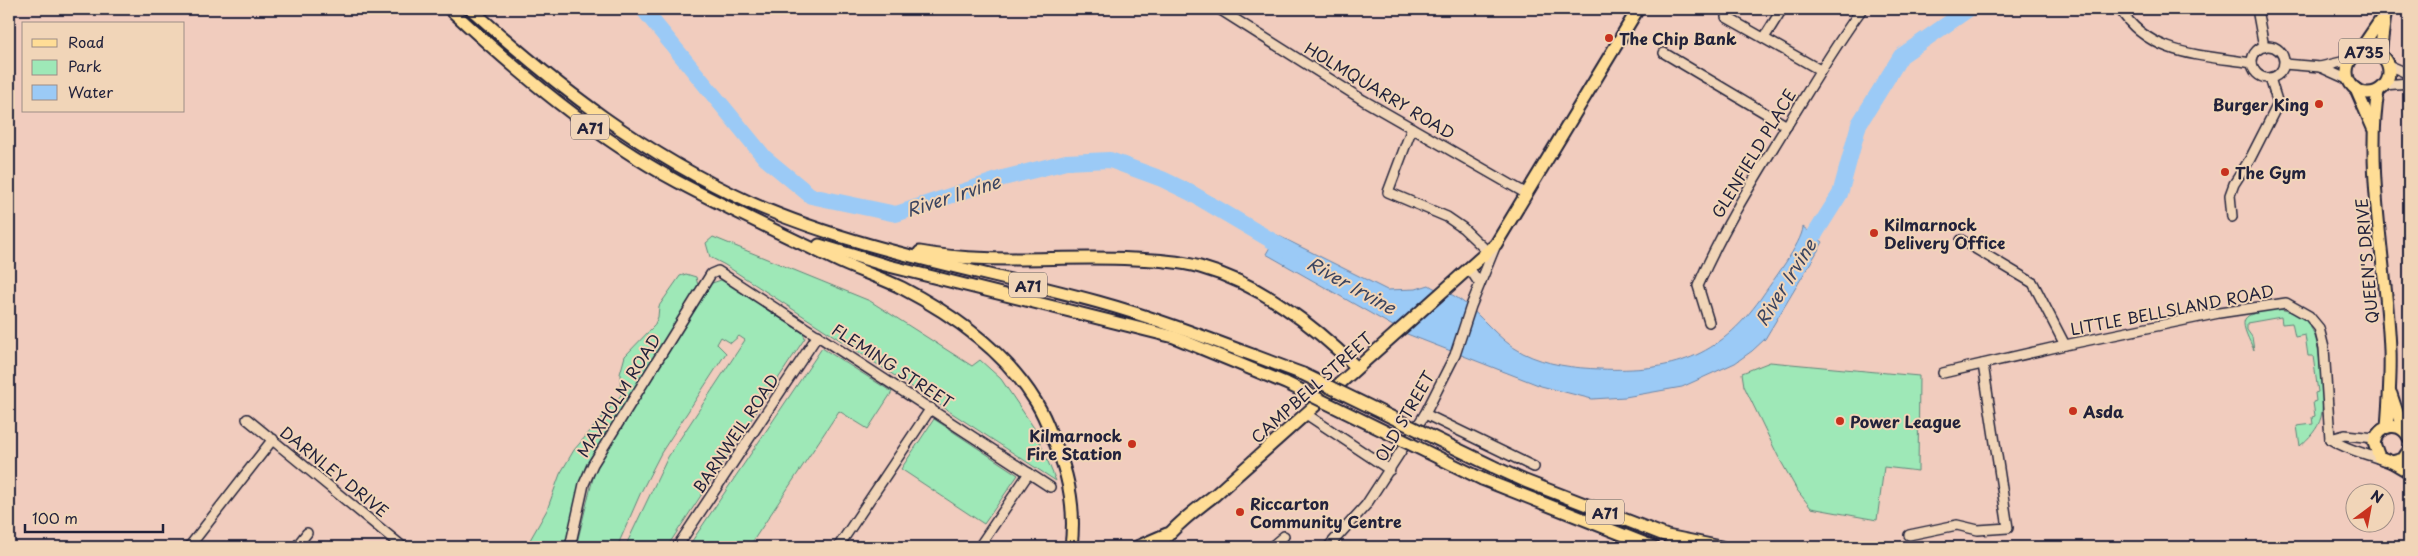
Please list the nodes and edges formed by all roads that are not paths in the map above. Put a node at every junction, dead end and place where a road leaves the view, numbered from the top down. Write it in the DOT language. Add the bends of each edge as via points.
graph roads {
  1 [pos="450,9"];
  2 [pos="471,9"];
  3 [pos="1219,9"];
  4 [pos="1638,9"];
  5 [pos="1782,9"];
  6 [pos="1862,9"];
  7 [pos="2120,9"];
  8 [pos="2257,9"];
  9 [pos="2387,10"];
  10 [pos="1726,17"];
  11 [pos="1764,38"];
  12 [pos="2264,47"];
  13 [pos="1664,53"];
  14 [pos="2380,54"];
  15 [pos="2354,56"];
  16 [pos="2252,63"];
  17 [pos="2284,64"];
  18 [pos="2388,65"];
  19 [pos="2320,67"];
  20 [pos="1820,70"];
  21 [pos="2409,74"];
  22 [pos="2270,78"];
  23 [pos="2409,83"];
  24 [pos="2352,85"];
  25 [pos="2381,88"];
  26 [pos="1787,126"];
  27 [pos="1412,128"];
  28 [pos="2374,132"];
  29 [pos="1527,194"];
  30 [pos="750,217"];
  31 [pos="2232,217"];
  32 [pos="849,240"];
  33 [pos="1961,240"];
  34 [pos="1492,248"];
  35 [pos="1470,269"];
  36 [pos="718,271"];
  37 [pos="1479,284"];
  38 [pos="1709,322"];
  39 [pos="818,335"];
  40 [pos="2065,345"];
  41 [pos="1983,364"];
  42 [pos="1356,367"];
  43 [pos="1944,373"];
  44 [pos="2389,388"];
  45 [pos="931,408"];
  46 [pos="1306,414"];
  47 [pos="1425,414"];
  48 [pos="247,419"];
  49 [pos="2387,427"];
  50 [pos="2406,434"];
  51 [pos="2375,438"];
  52 [pos="273,439"];
  53 [pos="2330,439"];
  54 [pos="2409,450"];
  55 [pos="2388,461"];
  56 [pos="1534,467"];
  57 [pos="1390,470"];
  58 [pos="2409,472"];
  59 [pos="1029,473"];
  60 [pos="1050,487"];
  61 [pos="1169,532"];
  62 [pos="307,533"];
  63 [pos="1284,536"];
  64 [pos="1909,536"];
  65 [pos="189,547"];
  66 [pos="296,547"];
  67 [pos="403,547"];
  68 [pos="570,547"];
  69 [pos="677,547"];
  70 [pos="838,547"];
  71 [pos="979,547"];
  72 [pos="1071,547"];
  73 [pos="1137,547"];
  74 [pos="1158,547"];
  75 [pos="1271,547"];
  76 [pos="1329,547"];
  77 [pos="1654,547"];
  78 [pos="1721,547"];
  1 -- 30 [label="main road, A71" via="537,87 578,118 630,154"];
  2 -- 32 [label="main road, A71" via="545,75 670,161 751,202"];
  3 -- 27 [label="street, HOLMQUARRY ROAD"];
  4 -- 29 [label="main road, CAMPBELL STREET"];
  5 -- 11 [label="street"];
  6 -- 20 [label="street, GLENFIELD PLACE"];
  7 -- 16 [label="street" via="2145,37 2167,48"];
  8 -- 12 [label="street"];
  9 -- 14 [label="main road, A735"];
  9 -- 15 [label="main road, A735"];
  10 -- 11 [label="street"];
  11 -- 20 [label="street"];
  12 -- 16 [label="street" via="2255,53"];
  12 -- 17 [label="street" via="2278,50"];
  13 -- 26 [label="street"];
  14 -- 15 [label="main road, A735" via="2370,50"];
  14 -- 18 [label="main road, A735"];
  15 -- 19 [label="street"];
  15 -- 24 [label="main road, A735" via="2347,74"];
  16 -- 22 [label="street" via="2256,72"];
  17 -- 19 [label="street"];
  17 -- 22 [label="street" via="2279,73"];
  18 -- 21 [label="street"];
  18 -- 25 [label="main road, A735" via="2389,75"];
  19 -- 24 [label="street"];
  20 -- 26 [label="street, GLENFIELD PLACE"];
  22 -- 31 [label="street" via="2278,104 2234,184 2230,195"];
  23 -- 25 [label="street" via="2398,82"];
  24 -- 25 [label="main road" via="2367,93"];
  24 -- 28 [label="main road, QUEEN'S DRIVE / A735"];
  25 -- 28 [label="main road, QUEEN'S DRIVE / A735"];
  26 -- 38 [label="street, GLENFIELD PLACE" via="1715,247 1698,286"];
  27 -- 29 [label="street, HOLMQUARRY ROAD"];
  27 -- 34 [label="street" via="1388,192 1447,217"];
  28 -- 44 [label="main road, QUEEN'S DRIVE / A735" via="2390,350"];
  29 -- 34 [label="main road, CAMPBELL STREET"];
  30 -- 72 [label="main road" via="924,300 985,342 1013,370 1037,403 1059,450 1072,499 1075,524"];
  30 -- 77 [label="main road, A71, bridge" via="824,247 885,265 1174,338 1288,384 1482,479"];
  32 -- 42 [label="main road" via="940,256 1110,258 1156,260 1200,267 1240,282 1287,308"];
  32 -- 78 [label="main road, A71, bridge" via="1098,302 1170,324 1303,374 1525,481 1667,536"];
  33 -- 40 [label="street" via="2033,283"];
  34 -- 35 [label="main road, CAMPBELL STREET"];
  34 -- 37 [label="street, OLD STREET"];
  35 -- 37 [label="street"];
  35 -- 42 [label="main road, CAMPBELL STREET"];
  36 -- 39 [label="street, FLEMING STREET"];
  36 -- 68 [label="street, MAXHOLM ROAD" via="711,274 593,464 584,484"];
  37 -- 47 [label="street, OLD STREET" via="1455,355"];
  39 -- 45 [label="street, FLEMING STREET"];
  39 -- 69 [label="street, BARNWEIL ROAD"];
  40 -- 41 [label="street, LITTLE BELLSLAND ROAD"];
  40 -- 53 [label="street, LITTLE BELLSLAND ROAD" via="2286,303 2309,316 2319,328 2324,348"];
  41 -- 43 [label="street, LITTLE BELLSLAND ROAD"];
  41 -- 64 [label="street" via="2008,528 1978,530 1957,525"];
  42 -- 46 [label="main road, CAMPBELL STREET"];
  44 -- 49 [label="main road, QUEEN'S DRIVE / A735"];
  44 -- 50 [label="main road, QUEEN'S DRIVE / A735"];
  45 -- 59 [label="street, FLEMING STREET"];
  45 -- 70 [label="street"];
  46 -- 57 [label="street"];
  46 -- 61 [label="main road, CAMPBELL STREET"];
  47 -- 56 [label="street"];
  47 -- 57 [label="street, OLD STREET"];
  48 -- 52 [label="street, DARNLEY DRIVE"];
  49 -- 50 [label="main road, A735" via="2393,426"];
  49 -- 51 [label="main road"];
  51 -- 53 [label="street" via="2345,435"];
  51 -- 55 [label="main road" via="2374,448"];
  52 -- 65 [label="street"];
  52 -- 67 [label="street, DARNLEY DRIVE"];
  53 -- 55 [label="street" via="2345,449"];
  54 -- 55 [label="main road" via="2403,459"];
  55 -- 58 [label="main road"];
  57 -- 76 [label="street, OLD STREET" via="1366,505"];
  59 -- 60 [label="street, FLEMING STREET"];
  59 -- 71 [label="street"];
  61 -- 73 [label="main road, CAMPBELL STREET"];
  61 -- 74 [label="main road, CAMPBELL STREET"];
  62 -- 66 [label="street"];
  63 -- 75 [label="street"];
}
